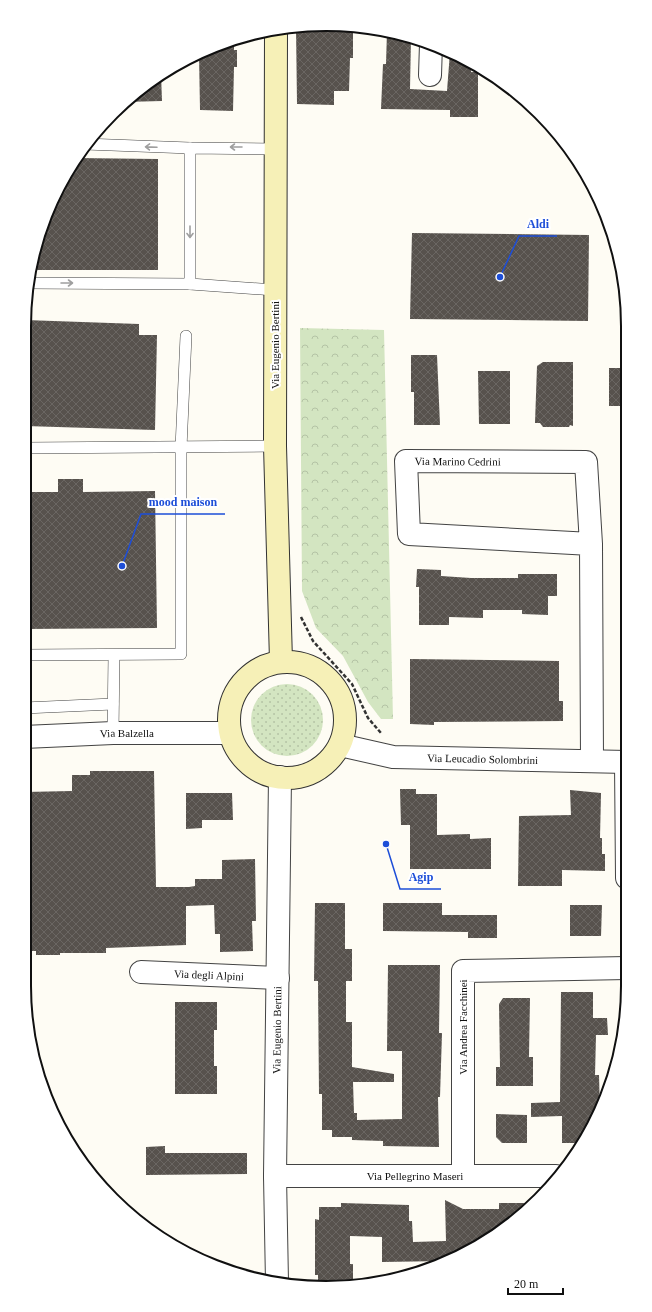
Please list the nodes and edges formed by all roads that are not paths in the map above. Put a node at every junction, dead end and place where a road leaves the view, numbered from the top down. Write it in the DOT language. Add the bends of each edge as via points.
graph roads {
  1 [pos="276,36"];
  2 [pos="431,50"];
  3 [pos="430,75"];
  4 [pos="93,144"];
  5 [pos="190,148"];
  6 [pos="275,148"];
  7 [pos="35,283"];
  8 [pos="190,284"];
  9 [pos="275,290"];
  10 [pos="186,336"];
  11 [pos="275,446"];
  12 [pos="31,448"];
  13 [pos="181,448"];
  14 [pos="591,544"];
  15 [pos="31,655"];
  16 [pos="114,655"];
  17 [pos="281,662"];
  18 [pos="113,704"];
  19 [pos="31,708"];
  20 [pos="230,733"];
  21 [pos="113,734"];
  22 [pos="31,737"];
  23 [pos="340,745"];
  24 [pos="592,761"];
  25 [pos="621,762"];
  26 [pos="280,778"];
  27 [pos="621,968"];
  28 [pos="141,972"];
  29 [pos="278,978"];
  30 [pos="463,1175"];
  31 [pos="275,1176"];
  32 [pos="552,1176"];
  33 [pos="277,1276"];
  1 -- 6 [label="main road, Via Eugenio Bertini"];
  2 -- 3 [label="street"];
  5 -- 4 [label="lane, one-way"];
  6 -- 5 [label="lane, one-way"];
  5 -- 8 [label="lane, one-way"];
  6 -- 9 [label="main road, Via Eugenio Bertini"];
  7 -- 8 [label="lane, one-way"];
  8 -- 9 [label="lane"];
  9 -- 11 [label="main road, Via Eugenio Bertini"];
  10 -- 13 [label="lane"];
  11 -- 13 [label="lane"];
  11 -- 17 [label="main road, Via Eugenio Bertini"];
  12 -- 13 [label="lane"];
  13 -- 16 [label="lane" via="180,654"];
  14 -- 14 [label="street, Via Marino Cedrini" via="586,462 406,461 409,534"];
  14 -- 24 [label="street, Via Marino Cedrini"];
  15 -- 16 [label="lane"];
  16 -- 18 [label="lane"];
  17 -- 20 [label="main road" via="262,667 246,678 234,694 229,713"];
  17 -- 23 [label="main road" via="302,663 320,672 335,686 344,705 345,725"];
  18 -- 19 [label="lane"];
  18 -- 21 [label="lane"];
  20 -- 21 [label="street, Via Balzella"];
  20 -- 26 [label="main road" via="237,749 248,763 263,773"];
  21 -- 22 [label="street, Via Balzella"];
  23 -- 24 [label="street, Via Leucadio Solombrini" via="393,757"];
  23 -- 26 [label="main road" via="329,760 315,771 298,777"];
  24 -- 25 [label="street, Via Leucadio Solombrini"];
  26 -- 29 [label="street, Via Eugenio Bertini"];
  27 -- 30 [label="street, Via Andrea Facchinei" via="463,971"];
  28 -- 29 [label="street, Via degli Alpini"];
  29 -- 31 [label="street, Via Eugenio Bertini"];
  30 -- 31 [label="street, Via Pellegrino Maseri"];
  30 -- 32 [label="street, Via Pellegrino Maseri"];
  31 -- 33 [label="street, Via Eugenio Bertini"];
}
